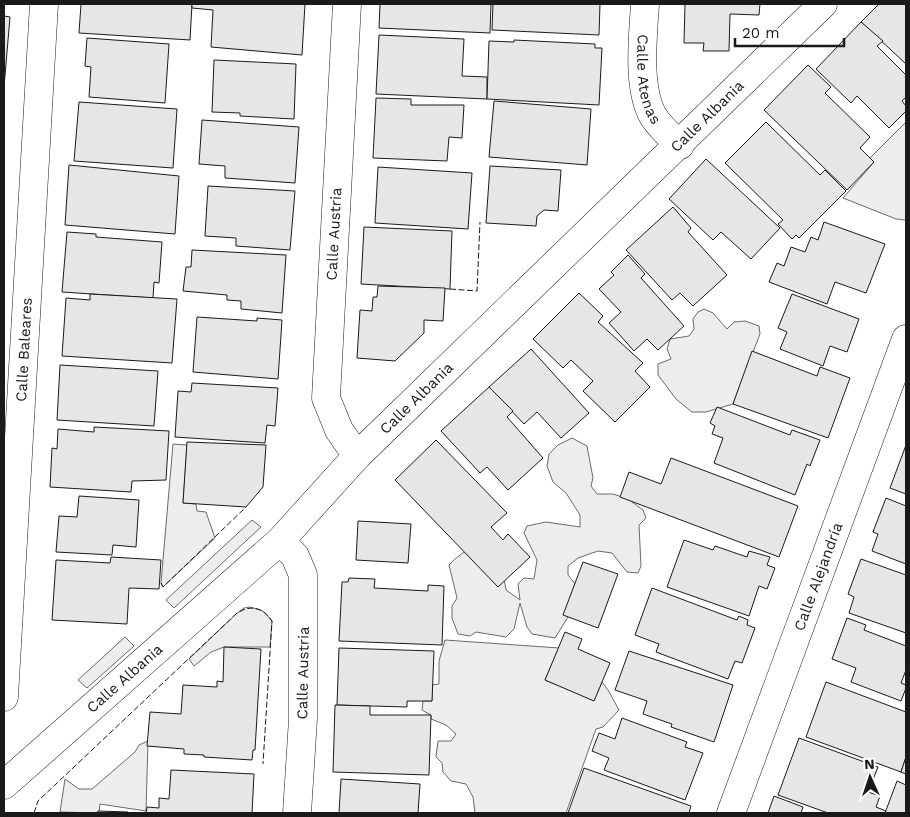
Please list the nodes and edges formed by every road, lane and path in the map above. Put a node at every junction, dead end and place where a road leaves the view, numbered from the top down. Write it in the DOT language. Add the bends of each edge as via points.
graph roads {
  1 [pos="44,4"];
  2 [pos="347,4"];
  3 [pos="645,4"];
  4 [pos="823,4"];
  5 [pos="680,145"];
  6 [pos="906,339"];
  7 [pos="357,456"];
  8 [pos="280,541"];
  9 [pos="4,697"];
  10 [pos="4,785"];
  11 [pos="297,813"];
  12 [pos="731,813"];
  1 -- 9 [label="street, Calle Baleares"];
  2 -- 7 [label="street, Calle Austria" via="326,398 339,430"];
  3 -- 5 [label="street, Calle Atenas" via="642,63 647,94 653,116"];
  4 -- 5 [label="street, Calle Albania"];
  5 -- 7 [label="street, Calle Albania"];
  6 -- 12 [label="street, Calle Alejandría"];
  7 -- 8 [label="street, Calle Albania"];
  8 -- 10 [label="street, Calle Albania"];
  8 -- 11 [label="street, Calle Austria" via="295,556 304,580 303,720"];
}
